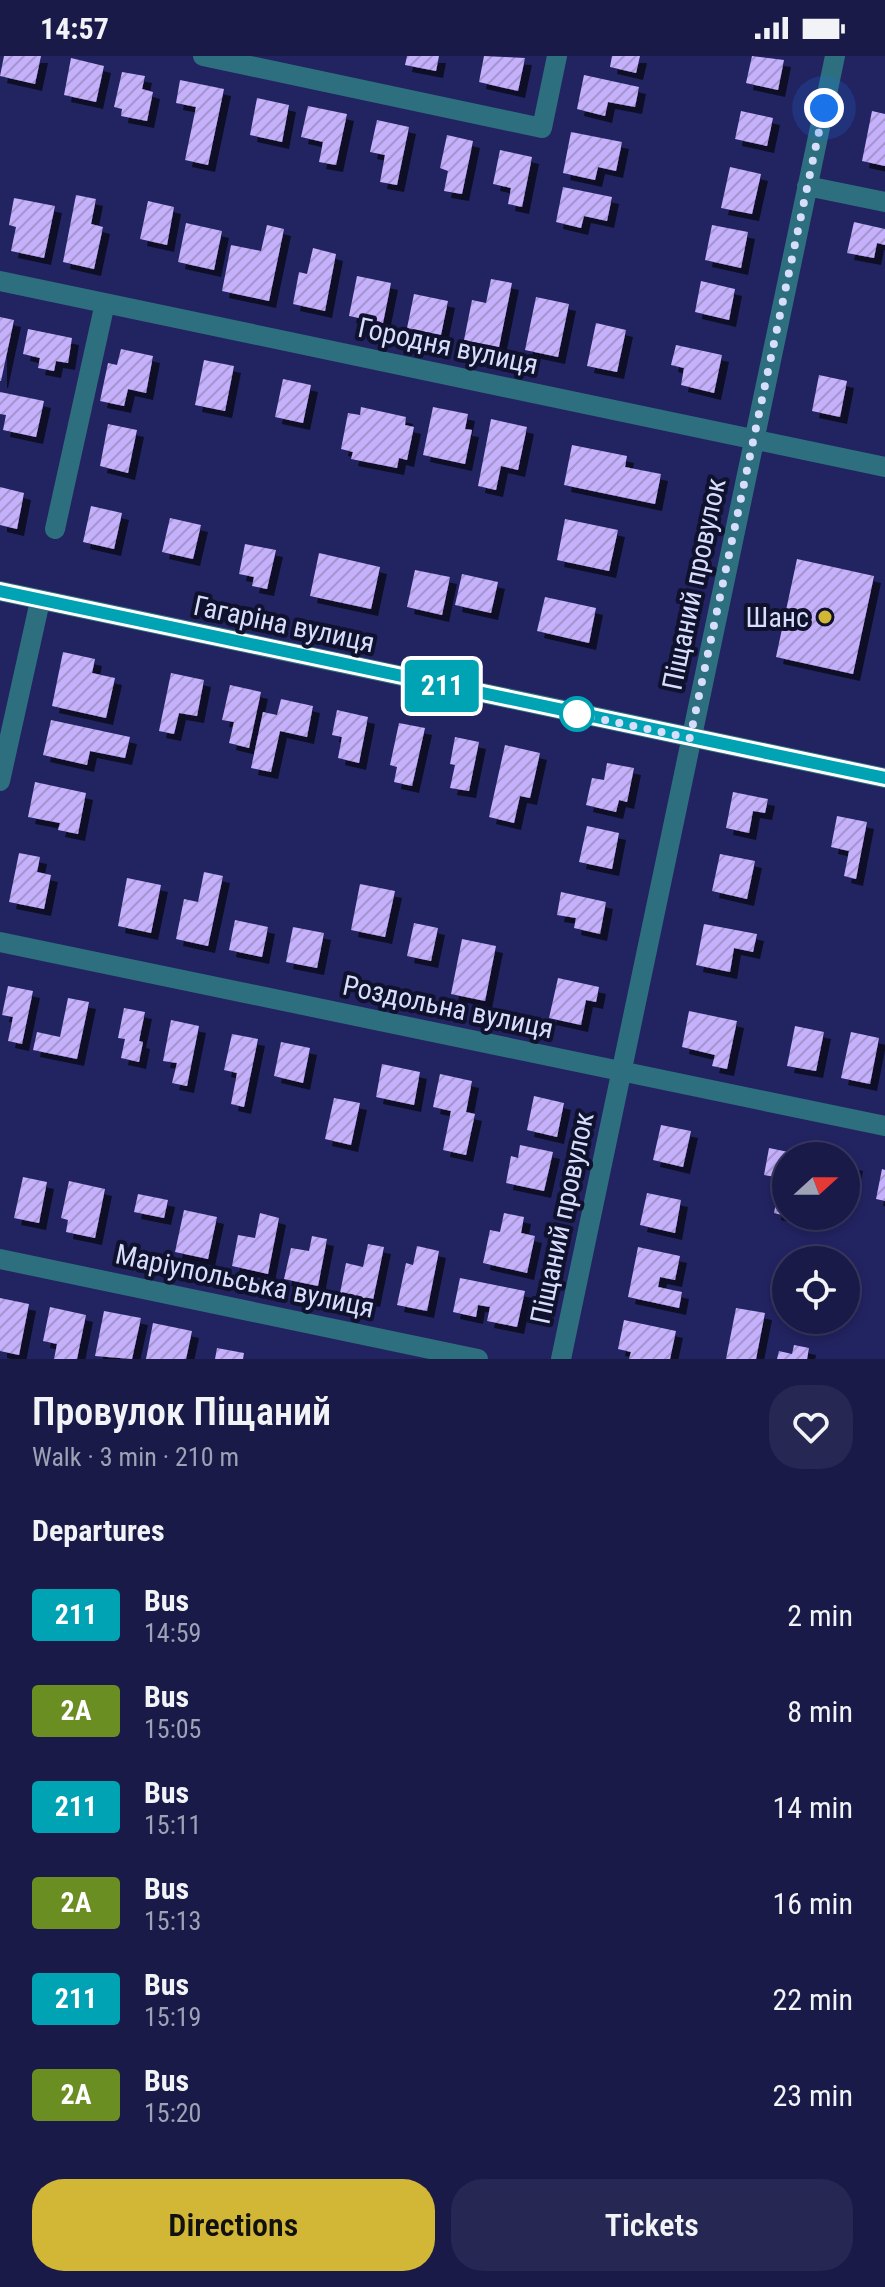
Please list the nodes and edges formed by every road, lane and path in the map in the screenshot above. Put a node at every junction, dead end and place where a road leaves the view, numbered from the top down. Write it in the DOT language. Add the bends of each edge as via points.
graph roads {
  1 [pos="203,56"];
  2 [pos="557,56"];
  3 [pos="835,56"];
  4 [pos="807,186"];
  5 [pos="885,202"];
  6 [pos="0,281"];
  7 [pos="105,303"];
  8 [pos="754,439"];
  9 [pos="885,467"];
  10 [pos="55,529"];
  11 [pos="0,591"];
  12 [pos="40,601"];
  13 [pos="690,738"];
  14 [pos="885,778"];
  15 [pos="0,781"];
  16 [pos="0,942"];
  17 [pos="621,1071"];
  18 [pos="885,1126"];
  19 [pos="0,1259"];
  20 [pos="478,1359"];
  21 [pos="561,1359"];
  1 -- 2 [label="street" via="542,128"];
  3 -- 4 [label="street, Піщаний провулок"];
  4 -- 5 [label="street"];
  4 -- 8 [label="street, Піщаний провулок"];
  6 -- 7 [label="street, Городня вулиця"];
  7 -- 8 [label="street, Городня вулиця"];
  7 -- 10 [label="street"];
  8 -- 9 [label="street, Городня вулиця"];
  8 -- 13 [label="street, Піщаний провулок"];
  11 -- 12 [label="street, Гагаріна вулиця"];
  12 -- 13 [label="street, Гагаріна вулиця"];
  12 -- 15 [label="street"];
  13 -- 14 [label="street, Гагаріна вулиця"];
  13 -- 17 [label="street, Піщаний провулок"];
  16 -- 17 [label="street, Роздольна вулиця"];
  17 -- 18 [label="street, Роздольна вулиця"];
  17 -- 21 [label="street, Піщаний провулок"];
  19 -- 20 [label="street, Маріупольська вулиця"];
}
